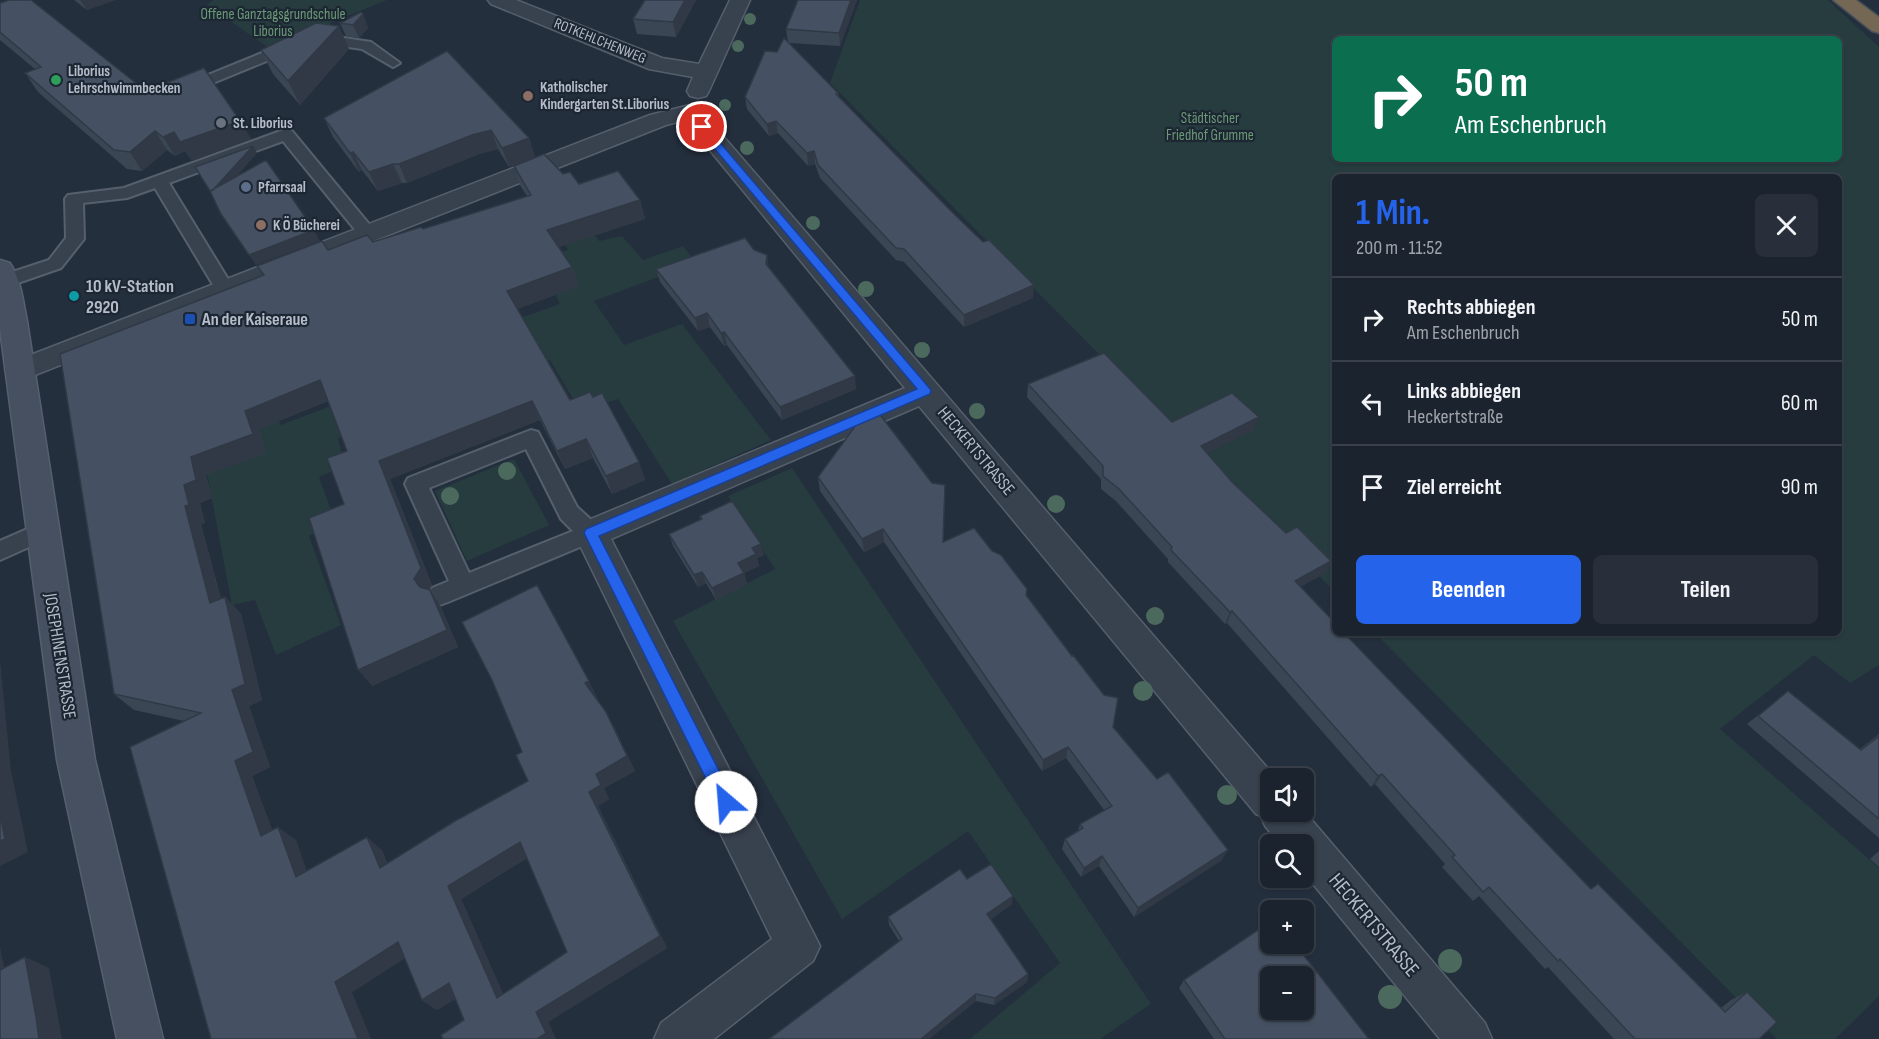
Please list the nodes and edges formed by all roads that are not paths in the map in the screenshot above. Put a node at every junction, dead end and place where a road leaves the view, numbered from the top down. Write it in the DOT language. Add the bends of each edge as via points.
graph roads {
  1 [pos="498,0"];
  2 [pos="740,0"];
  3 [pos="1843,0"];
  4 [pos="1870,0"];
  5 [pos="1879,8"];
  6 [pos="1879,27"];
  7 [pos="393,63"];
  8 [pos="705,72"];
  9 [pos="186,89"];
  10 [pos="690,112"];
  11 [pos="159,181"];
  12 [pos="367,233"];
  13 [pos="2,275"];
  14 [pos="225,289"];
  15 [pos="20,370"];
  16 [pos="925,390"];
  17 [pos="41,532"];
  18 [pos="591,533"];
  19 [pos="0,552"];
  20 [pos="463,585"];
  21 [pos="440,595"];
  22 [pos="1260,789"];
  23 [pos="1287,822"];
  24 [pos="140,1039"];
  25 [pos="677,1039"];
  26 [pos="1469,1039"];
  1 -- 8 [label="street, ROTKEHLCHENWEG" via="657,64"];
  2 -- 8 [label="street"];
  3 -- 6 [label="highway"];
  4 -- 5 [label="highway"];
  7 -- 9 [label="lane" via="366,45 310,37"];
  8 -- 10 [label="street"];
  10 -- 12 [label="street" via="658,120"];
  10 -- 16 [label="street, HECKERTSTRASSE"];
  11 -- 12 [label="lane" via="286,134"];
  11 -- 13 [label="lane" via="128,193 74,199 75,239 55,264"];
  11 -- 14 [label="lane"];
  12 -- 14 [label="street"];
  13 -- 15 [label="street, JOSEPHINENSTRASSE"];
  14 -- 15 [label="street"];
  15 -- 17 [label="street, JOSEPHINENSTRASSE"];
  16 -- 18 [label="street"];
  16 -- 22 [label="street, HECKERTSTRASSE"];
  17 -- 19 [label="lane"];
  17 -- 24 [label="street, JOSEPHINENSTRASSE" via="76,760"];
  18 -- 20 [label="lane"];
  18 -- 20 [label="lane" via="569,513 531,438 416,484"];
  18 -- 25 [label="street" via="798,946"];
  20 -- 21 [label="lane"];
  23 -- 26 [label="street, HECKERTSTRASSE"];
}
